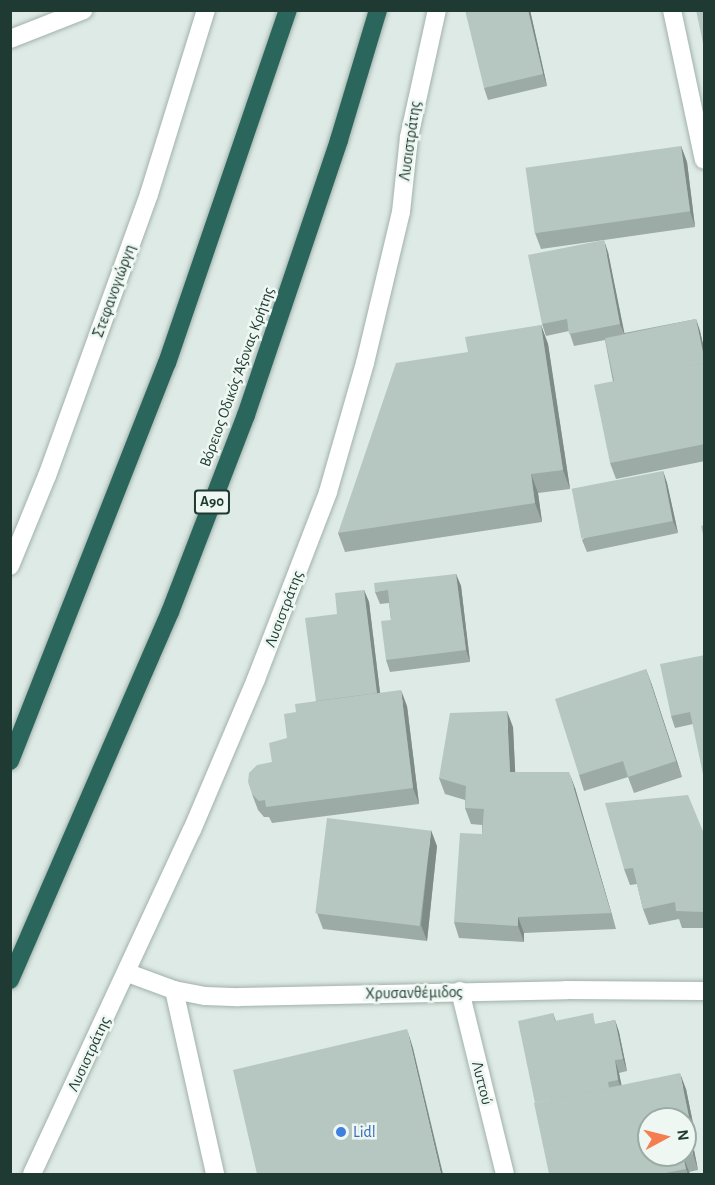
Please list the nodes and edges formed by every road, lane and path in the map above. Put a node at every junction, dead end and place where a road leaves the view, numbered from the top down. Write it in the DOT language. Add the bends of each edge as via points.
graph roads {
  1 [pos="84,10"];
  2 [pos="206,10"];
  3 [pos="288,10"];
  4 [pos="378,10"];
  5 [pos="437,10"];
  6 [pos="672,10"];
  7 [pos="10,39"];
  8 [pos="705,160"];
  9 [pos="10,566"];
  10 [pos="10,761"];
  11 [pos="128,973"];
  12 [pos="10,980"];
  13 [pos="174,990"];
  14 [pos="705,991"];
  15 [pos="460,992"];
  16 [pos="32,1174"];
  17 [pos="215,1174"];
  18 [pos="505,1174"];
  1 -- 7 [label="street"];
  2 -- 9 [label="street, Στεφανογιώργη" via="149,195"];
  3 -- 10 [label="highway" via="167,363"];
  4 -- 12 [label="highway, Βόρειος Οδικός Άξονας Κρήτης / Α90" via="339,140 246,415 170,612"];
  5 -- 11 [label="street, Λυσιστράτης" via="409,137 398,223 355,405 328,492 224,756"];
  6 -- 8 [label="street"];
  11 -- 13 [label="street, Χρυσανθέμιδος"];
  11 -- 16 [label="street, Λυσιστράτης"];
  13 -- 15 [label="street, Χρυσανθέμιδος" via="239,997"];
  13 -- 17 [label="street"];
  14 -- 15 [label="street, Χρυσανθέμιδος"];
  15 -- 18 [label="street, Λυττού"];
}
